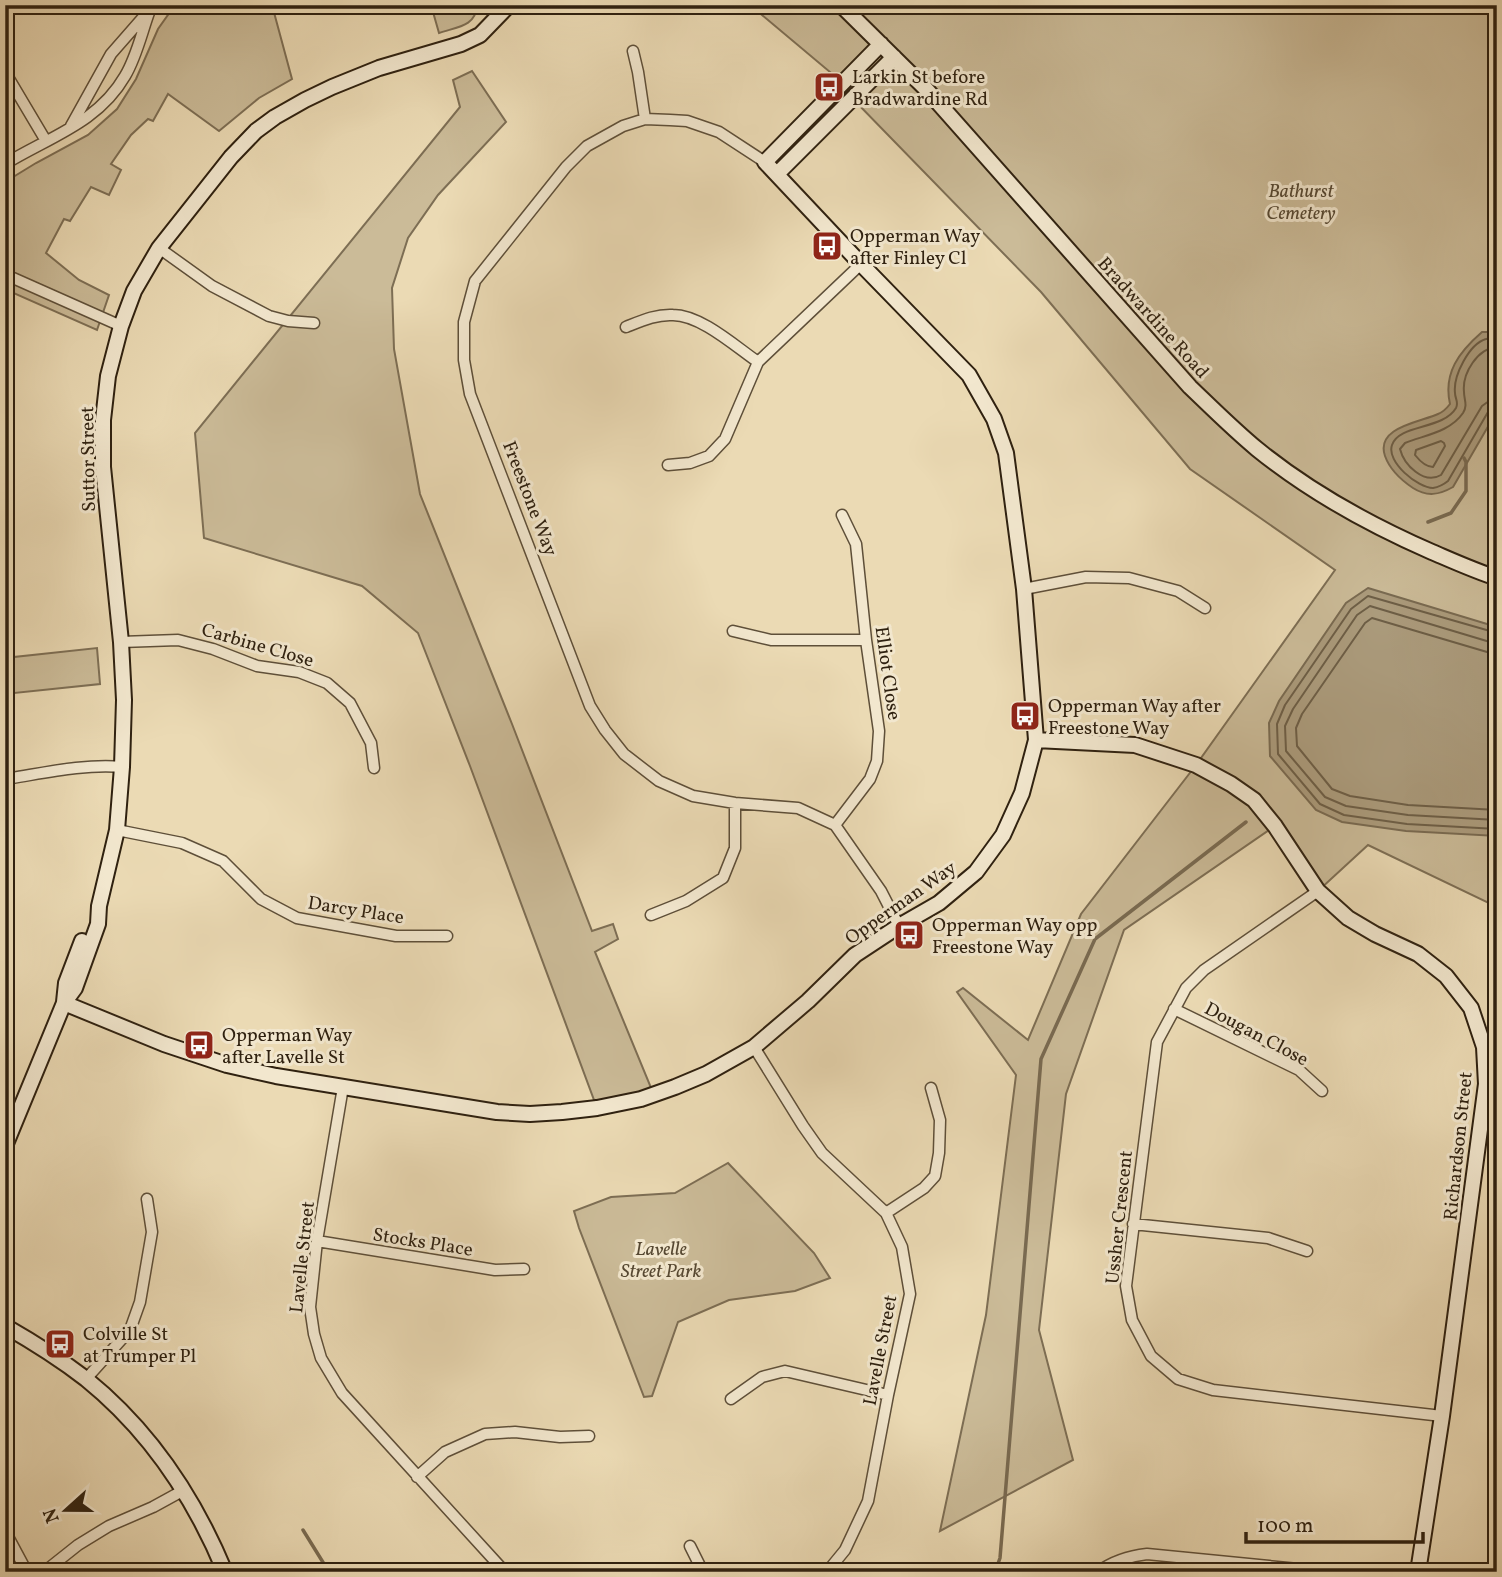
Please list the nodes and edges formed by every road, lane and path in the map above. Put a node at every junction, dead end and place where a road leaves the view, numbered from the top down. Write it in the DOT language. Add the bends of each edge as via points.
graph roads {
  1 [pos="509,5"];
  2 [pos="841,5"];
  3 [pos="151,7"];
  4 [pos="881,44"];
  5 [pos="633,51"];
  6 [pos="894,57"];
  7 [pos="5,72"];
  8 [pos="645,119"];
  9 [pos="69,130"];
  10 [pos="46,141"];
  11 [pos="765,162"];
  12 [pos="5,164"];
  13 [pos="777,174"];
  14 [pos="159,248"];
  15 [pos="861,264"];
  16 [pos="5,278"];
  17 [pos="314,323"];
  18 [pos="121,326"];
  19 [pos="626,327"];
  20 [pos="758,362"];
  21 [pos="668,464"];
  22 [pos="842,515"];
  23 [pos="1497,578"];
  24 [pos="1024,589"];
  25 [pos="1205,608"];
  26 [pos="733,631"];
  27 [pos="866,640"];
  28 [pos="121,642"];
  29 [pos="1036,740"];
  30 [pos="122,767"];
  31 [pos="374,768"];
  32 [pos="5,785"];
  33 [pos="735,803"];
  34 [pos="835,825"];
  35 [pos="117,830"];
  36 [pos="1318,891"];
  37 [pos="651,915"];
  38 [pos="899,926"];
  39 [pos="447,936"];
  40 [pos="64,1003"];
  41 [pos="1174,1009"];
  42 [pos="754,1047"];
  43 [pos="344,1087"];
  44 [pos="931,1088"];
  45 [pos="1322,1091"];
  46 [pos="5,1146"];
  47 [pos="147,1199"];
  48 [pos="886,1213"];
  49 [pos="1133,1224"];
  50 [pos="317,1241"];
  51 [pos="1307,1251"];
  52 [pos="524,1269"];
  53 [pos="5,1326"];
  54 [pos="86,1379"];
  55 [pos="888,1395"];
  56 [pos="730,1399"];
  57 [pos="1442,1416"];
  58 [pos="589,1436"];
  59 [pos="417,1477"];
  60 [pos="184,1490"];
  61 [pos="5,1531"];
  62 [pos="690,1546"];
  63 [pos="27,1572"];
  64 [pos="44,1572"];
  65 [pos="225,1572"];
  66 [pos="505,1572"];
  67 [pos="703,1572"];
  68 [pos="827,1572"];
  69 [pos="1098,1572"];
  70 [pos="1329,1572"];
  71 [pos="1418,1572"];
  1 -- 14 [label="street, Suttor Street" via="480,35 379,68 275,117 232,158"];
  2 -- 4 [label="street, Bradwardine Road"];
  3 -- 9 [label="street" via="111,54"];
  3 -- 9 [label="street" via="125,76 96,111"];
  4 -- 6 [label="street, Bradwardine Road"];
  4 -- 11 [label="street"];
  5 -- 8 [label="street"];
  6 -- 13 [label="street"];
  6 -- 23 [label="street, Bradwardine Road" via="1190,387 1249,442 1337,505"];
  7 -- 10 [label="street"];
  8 -- 11 [label="street, Freestone Way" via="705,126"];
  8 -- 33 [label="street, Freestone Way" via="587,146 475,282 464,322 464,360 470,394 590,706 624,754 659,781 693,796"];
  9 -- 10 [label="street"];
  10 -- 12 [label="street"];
  11 -- 13 [label="street, Freestone Way"];
  13 -- 15 [label="street, Opperman Way"];
  14 -- 17 [label="street" via="212,286 269,316"];
  14 -- 18 [label="street, Suttor Street" via="134,291"];
  15 -- 20 [label="street"];
  15 -- 24 [label="street, Opperman Way" via="969,375 994,419 1006,453"];
  16 -- 18 [label="street"];
  18 -- 28 [label="street, Suttor Street" via="108,376 103,467"];
  19 -- 20 [label="street" via="676,314 705,324"];
  20 -- 21 [label="street" via="725,439 709,456"];
  22 -- 27 [label="street, Elliot Close" via="856,544"];
  24 -- 25 [label="street" via="1086,577 1129,578 1178,591"];
  24 -- 29 [label="street, Opperman Way"];
  26 -- 27 [label="street" via="771,640"];
  27 -- 34 [label="street, Elliot Close" via="879,731 877,761 870,779"];
  28 -- 30 [label="street, Suttor Street"];
  28 -- 31 [label="street, Carbine Close" via="178,640 257,666 299,672 327,682 350,703 371,743"];
  29 -- 36 [label="street, Richardson Street" via="1135,745 1196,765 1254,800"];
  29 -- 38 [label="street, Opperman Way" via="1023,793 990,854 939,903"];
  30 -- 32 [label="street" via="80,766 12,778"];
  30 -- 35 [label="street, Suttor Street"];
  33 -- 34 [label="street, Freestone Way" via="798,808"];
  33 -- 37 [label="street" via="735,848 723,878 686,901"];
  34 -- 38 [label="street" via="881,891"];
  35 -- 39 [label="street, Darcy Place" via="182,843 223,861 261,899 297,918 396,936"];
  35 -- 40 [label="street, Suttor Street" via="98,924 75,988"];
  36 -- 41 [label="street, Ussher Crescent" via="1205,970 1186,988"];
  36 -- 57 [label="street, Richardson Street" via="1348,918 1418,954 1446,976 1471,1009 1483,1047 1486,1084"];
  38 -- 42 [label="street, Opperman Way" via="855,955"];
  40 -- 43 [label="street, Opperman Way" via="227,1065"];
  40 -- 46 [label="street, Suttor Street"];
  41 -- 45 [label="street, Dougan Close" via="1298,1070"];
  41 -- 49 [label="street, Ussher Crescent" via="1157,1042"];
  42 -- 43 [label="street, Opperman Way" via="706,1074 641,1099 562,1112 497,1112"];
  42 -- 48 [label="street, Lavelle Street" via="822,1153"];
  43 -- 50 [label="street, Lavelle Street"];
  44 -- 48 [label="street" via="940,1120 935,1175 924,1188"];
  47 -- 54 [label="street" via="152,1232 140,1302 130,1330"];
  48 -- 55 [label="street, Lavelle Street" via="902,1247 910,1294"];
  49 -- 51 [label="street" via="1268,1238"];
  49 -- 57 [label="street, Ussher Crescent" via="1126,1286 1132,1320 1151,1356 1178,1379 1213,1390"];
  50 -- 52 [label="street, Stocks Place" via="495,1270"];
  50 -- 59 [label="street, Lavelle Street" via="310,1307 321,1358 342,1393"];
  53 -- 54 [label="street"];
  54 -- 60 [label="street" via="127,1416"];
  55 -- 56 [label="street" via="785,1371 762,1377"];
  55 -- 68 [label="street, Lavelle Street" via="868,1501 845,1550"];
  57 -- 71 [label="street, Richardson Street"];
  58 -- 59 [label="street" via="485,1434 445,1452"];
  59 -- 66 [label="street, Lavelle Street"];
  60 -- 64 [label="street" via="109,1526"];
  60 -- 65 [label="street"];
  61 -- 63 [label="street"];
  62 -- 67 [label="street"];
  69 -- 70 [label="street" via="1121,1559 1147,1554"];
}
